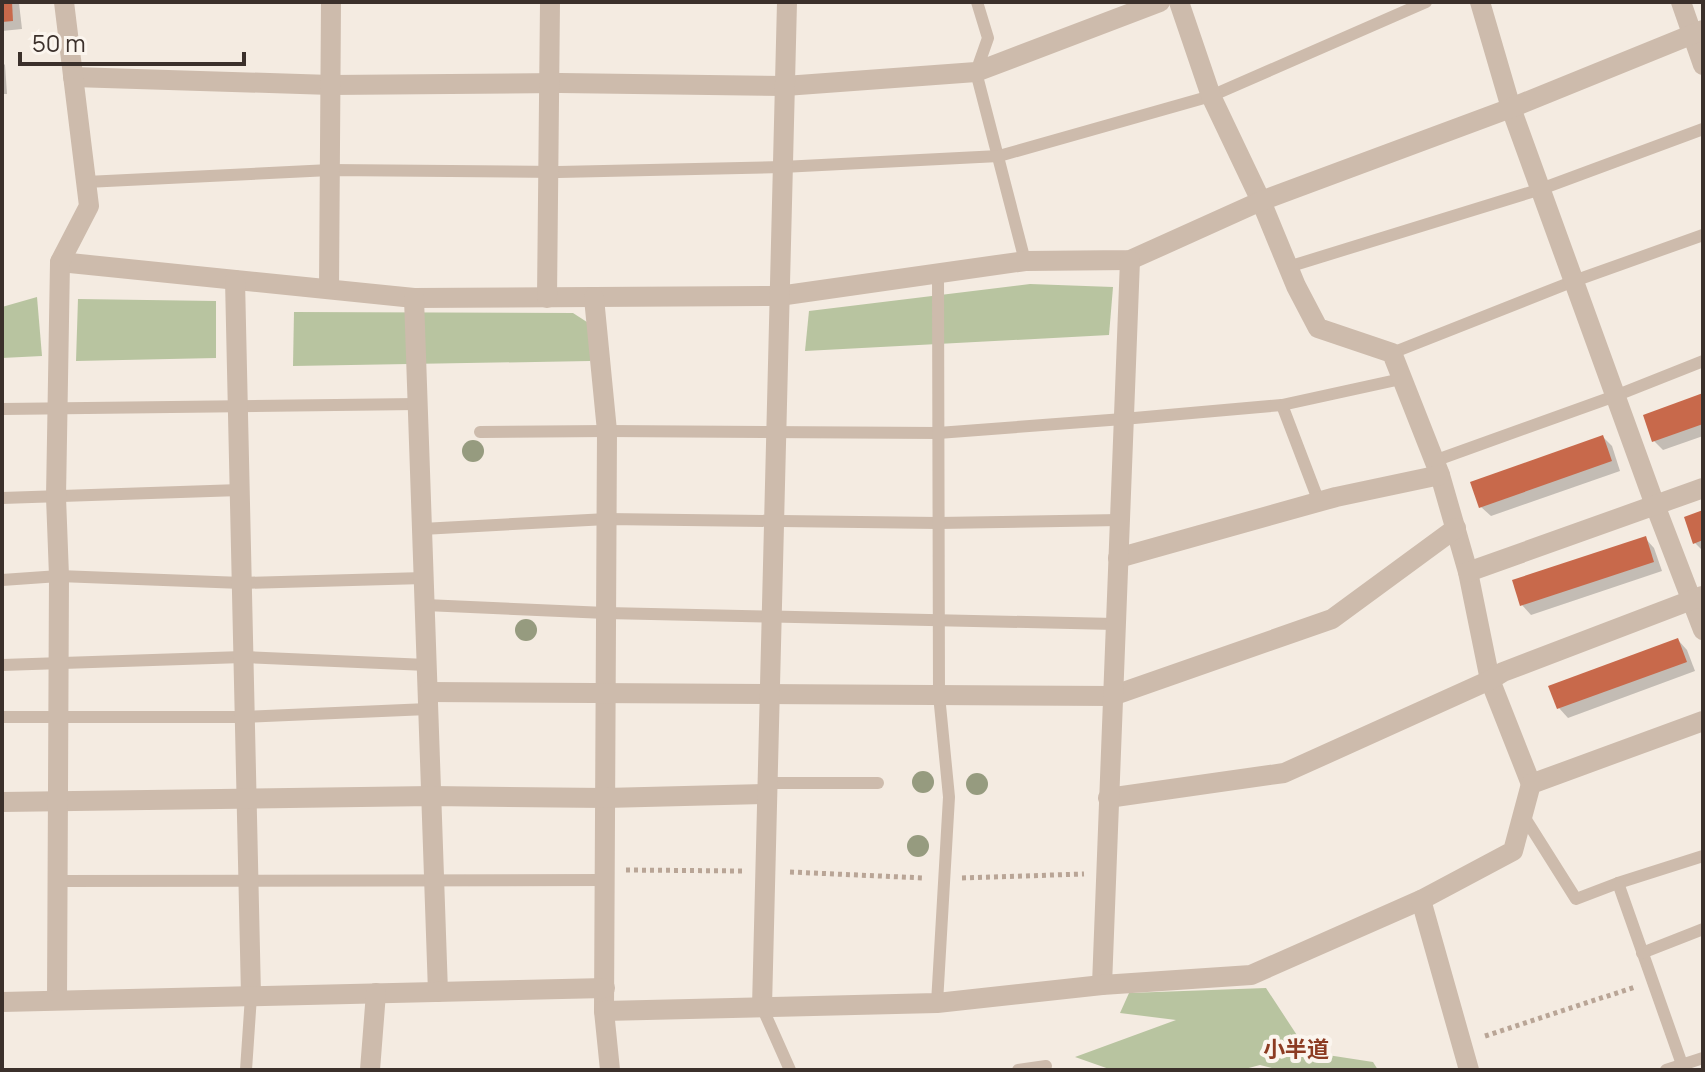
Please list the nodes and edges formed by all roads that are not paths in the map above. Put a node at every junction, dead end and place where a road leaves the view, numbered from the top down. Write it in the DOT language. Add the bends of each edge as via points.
graph roads {
  1 [pos="64,2"];
  2 [pos="331,2"];
  3 [pos="550,2"];
  4 [pos="787,2"];
  5 [pos="977,2"];
  6 [pos="1160,2"];
  7 [pos="1179,2"];
  8 [pos="1426,2"];
  9 [pos="1480,2"];
  10 [pos="1681,2"];
  11 [pos="1698,32"];
  12 [pos="1703,65"];
  13 [pos="976,72"];
  14 [pos="73,77"];
  15 [pos="549,83"];
  16 [pos="331,85"];
  17 [pos="785,86"];
  18 [pos="1211,96"];
  19 [pos="1511,108"];
  20 [pos="1703,129"];
  21 [pos="999,156"];
  22 [pos="782,167"];
  23 [pos="330,170"];
  24 [pos="548,172"];
  25 [pos="86,182"];
  26 [pos="1541,189"];
  27 [pos="1261,201"];
  28 [pos="1703,235"];
  29 [pos="1130,260"];
  30 [pos="1025,261"];
  31 [pos="60,262"];
  32 [pos="1288,267"];
  33 [pos="938,274"];
  34 [pos="235,280"];
  35 [pos="1574,281"];
  36 [pos="329,289"];
  37 [pos="779,296"];
  38 [pos="414,298"];
  39 [pos="547,298"];
  40 [pos="594,298"];
  41 [pos="1392,353"];
  42 [pos="1703,361"];
  43 [pos="1401,379"];
  44 [pos="1615,396"];
  45 [pos="417,404"];
  46 [pos="1282,405"];
  47 [pos="238,406"];
  48 [pos="57,408"];
  49 [pos="2,409"];
  50 [pos="1123,419"];
  51 [pos="607,431"];
  52 [pos="480,432"];
  53 [pos="776,432"];
  54 [pos="938,433"];
  55 [pos="1437,468"];
  56 [pos="1703,488"];
  57 [pos="240,490"];
  58 [pos="56,497"];
  59 [pos="2,498"];
  60 [pos="1319,502"];
  61 [pos="1655,505"];
  62 [pos="607,519"];
  63 [pos="1120,520"];
  64 [pos="774,521"];
  65 [pos="938,523"];
  66 [pos="1456,528"];
  67 [pos="422,529"];
  68 [pos="1118,558"];
  69 [pos="1468,572"];
  70 [pos="59,576"];
  71 [pos="424,578"];
  72 [pos="2,580"];
  73 [pos="242,583"];
  74 [pos="1697,598"];
  75 [pos="425,605"];
  76 [pos="606,613"];
  77 [pos="772,617"];
  78 [pos="938,620"];
  79 [pos="1115,624"];
  80 [pos="1703,630"];
  81 [pos="243,657"];
  82 [pos="2,665"];
  83 [pos="59,665"];
  84 [pos="427,665"];
  85 [pos="1490,680"];
  86 [pos="606,694"];
  87 [pos="770,695"];
  88 [pos="939,695"];
  89 [pos="1112,696"];
  90 [pos="428,701"];
  91 [pos="2,717"];
  92 [pos="244,717"];
  93 [pos="58,718"];
  94 [pos="1703,721"];
  95 [pos="878,783"];
  96 [pos="1531,784"];
  97 [pos="767,788"];
  98 [pos="432,796"];
  99 [pos="246,798"];
  100 [pos="605,798"];
  101 [pos="1108,798"];
  102 [pos="60,800"];
  103 [pos="2,802"];
  104 [pos="1523,815"];
  105 [pos="1703,856"];
  106 [pos="605,875"];
  107 [pos="58,881"];
  108 [pos="248,881"];
  109 [pos="434,881"];
  110 [pos="1618,883"];
  111 [pos="1421,900"];
  112 [pos="1703,929"];
  113 [pos="1642,953"];
  114 [pos="1102,985"];
  115 [pos="605,988"];
  116 [pos="438,992"];
  117 [pos="376,993"];
  118 [pos="251,996"];
  119 [pos="57,1000"];
  120 [pos="2,1002"];
  121 [pos="937,1003"];
  122 [pos="762,1007"];
  123 [pos="604,1011"];
  124 [pos="1703,1058"];
  125 [pos="1046,1066"];
  126 [pos="1683,1067"];
  127 [pos="246,1070"];
  128 [pos="370,1070"];
  129 [pos="610,1070"];
  130 [pos="790,1070"];
  131 [pos="1018,1070"];
  132 [pos="1469,1070"];
  133 [pos="1666,1070"];
  1 -- 14 [label="street"];
  2 -- 16 [label="street"];
  3 -- 15 [label="street"];
  4 -- 17 [label="street"];
  5 -- 13 [label="lane" via="988,38"];
  6 -- 13 [label="street"];
  7 -- 18 [label="street"];
  8 -- 18 [label="lane"];
  9 -- 19 [label="street"];
  10 -- 11 [label="street"];
  11 -- 12 [label="street"];
  11 -- 19 [label="street"];
  13 -- 17 [label="street"];
  13 -- 21 [label="lane"];
  14 -- 16 [label="street"];
  14 -- 25 [label="street"];
  15 -- 16 [label="street"];
  15 -- 17 [label="street"];
  15 -- 24 [label="street"];
  16 -- 23 [label="street"];
  17 -- 22 [label="street"];
  18 -- 21 [label="lane"];
  18 -- 27 [label="street"];
  19 -- 26 [label="street"];
  19 -- 27 [label="street"];
  20 -- 26 [label="lane"];
  21 -- 22 [label="lane"];
  21 -- 30 [label="lane"];
  22 -- 24 [label="lane"];
  22 -- 37 [label="street"];
  23 -- 24 [label="lane"];
  23 -- 25 [label="lane"];
  23 -- 36 [label="street"];
  24 -- 39 [label="street"];
  25 -- 31 [label="street" via="89,206"];
  26 -- 32 [label="lane"];
  26 -- 35 [label="street"];
  27 -- 29 [label="street"];
  27 -- 32 [label="street"];
  28 -- 35 [label="lane"];
  29 -- 30 [label="street"];
  29 -- 50 [label="street"];
  30 -- 33 [label="street"];
  31 -- 34 [label="street"];
  31 -- 48 [label="street"];
  32 -- 41 [label="street" via="1318,328"];
  33 -- 37 [label="street"];
  33 -- 54 [label="lane"];
  34 -- 36 [label="street"];
  34 -- 47 [label="street"];
  35 -- 41 [label="lane"];
  35 -- 44 [label="street"];
  36 -- 38 [label="street"];
  37 -- 40 [label="street"];
  37 -- 53 [label="street"];
  38 -- 39 [label="street"];
  38 -- 45 [label="street"];
  39 -- 40 [label="street"];
  40 -- 51 [label="street"];
  41 -- 43 [label="street"];
  42 -- 44 [label="lane"];
  43 -- 46 [label="lane"];
  43 -- 55 [label="street"];
  44 -- 55 [label="lane"];
  44 -- 61 [label="street"];
  45 -- 47 [label="lane"];
  45 -- 67 [label="street"];
  46 -- 50 [label="lane"];
  46 -- 60 [label="lane"];
  47 -- 48 [label="lane"];
  47 -- 57 [label="street"];
  48 -- 49 [label="lane"];
  48 -- 58 [label="street"];
  50 -- 54 [label="lane"];
  50 -- 63 [label="street"];
  51 -- 52 [label="lane"];
  51 -- 53 [label="lane"];
  51 -- 62 [label="street"];
  53 -- 54 [label="lane"];
  53 -- 64 [label="street"];
  54 -- 65 [label="lane"];
  55 -- 60 [label="street"];
  55 -- 66 [label="street"];
  56 -- 61 [label="street"];
  57 -- 58 [label="lane"];
  57 -- 73 [label="street"];
  58 -- 59 [label="lane"];
  58 -- 70 [label="street"];
  60 -- 68 [label="street"];
  61 -- 69 [label="street"];
  61 -- 74 [label="street"];
  62 -- 64 [label="lane"];
  62 -- 67 [label="lane"];
  62 -- 76 [label="street"];
  63 -- 65 [label="lane"];
  63 -- 68 [label="street"];
  64 -- 65 [label="lane"];
  64 -- 77 [label="street"];
  65 -- 78 [label="lane"];
  66 -- 69 [label="street"];
  66 -- 89 [label="street" via="1332,619"];
  67 -- 71 [label="street"];
  68 -- 79 [label="street"];
  69 -- 85 [label="street"];
  70 -- 72 [label="lane"];
  70 -- 73 [label="lane"];
  70 -- 83 [label="street"];
  71 -- 73 [label="lane"];
  71 -- 75 [label="street"];
  73 -- 81 [label="street"];
  74 -- 80 [label="street"];
  74 -- 85 [label="street"];
  75 -- 76 [label="lane"];
  75 -- 84 [label="street"];
  76 -- 77 [label="lane"];
  76 -- 86 [label="street"];
  77 -- 78 [label="lane"];
  77 -- 87 [label="street"];
  78 -- 79 [label="lane"];
  78 -- 88 [label="lane"];
  79 -- 89 [label="street"];
  81 -- 83 [label="lane"];
  81 -- 84 [label="lane"];
  81 -- 92 [label="street"];
  82 -- 83 [label="lane"];
  83 -- 93 [label="street"];
  84 -- 90 [label="street"];
  85 -- 96 [label="street"];
  85 -- 101 [label="street" via="1284,773"];
  86 -- 87 [label="street"];
  86 -- 90 [label="street"];
  86 -- 100 [label="street"];
  87 -- 88 [label="street"];
  87 -- 97 [label="street"];
  88 -- 89 [label="street"];
  88 -- 121 [label="lane" via="949,797"];
  89 -- 101 [label="street"];
  90 -- 92 [label="lane"];
  90 -- 98 [label="street"];
  91 -- 93 [label="lane"];
  92 -- 93 [label="lane"];
  92 -- 99 [label="street"];
  93 -- 102 [label="street"];
  94 -- 96 [label="street"];
  95 -- 97 [label="lane"];
  96 -- 104 [label="street"];
  97 -- 100 [label="street"];
  97 -- 122 [label="street"];
  98 -- 99 [label="street"];
  98 -- 100 [label="street"];
  98 -- 109 [label="street"];
  99 -- 102 [label="street"];
  99 -- 108 [label="street"];
  100 -- 106 [label="street"];
  101 -- 114 [label="street"];
  102 -- 103 [label="street"];
  102 -- 107 [label="street"];
  104 -- 110 [label="lane" via="1576,899"];
  104 -- 111 [label="street" via="1513,851"];
  105 -- 110 [label="lane"];
  106 -- 109 [label="lane"];
  106 -- 115 [label="street"];
  107 -- 108 [label="lane"];
  107 -- 119 [label="street"];
  108 -- 109 [label="lane"];
  108 -- 118 [label="street"];
  109 -- 116 [label="street"];
  110 -- 113 [label="lane"];
  111 -- 114 [label="street" via="1251,975"];
  111 -- 132 [label="street"];
  112 -- 113 [label="lane"];
  113 -- 126 [label="lane"];
  114 -- 121 [label="street"];
  115 -- 116 [label="street"];
  115 -- 123 [label="street"];
  116 -- 117 [label="street"];
  117 -- 118 [label="street"];
  117 -- 128 [label="street"];
  118 -- 119 [label="street"];
  118 -- 127 [label="lane"];
  119 -- 120 [label="street"];
  121 -- 122 [label="street"];
  122 -- 123 [label="street"];
  122 -- 130 [label="lane"];
  123 -- 129 [label="street"];
  124 -- 126 [label="lane"];
  125 -- 131 [label="lane"];
  126 -- 133 [label="lane"];
}
